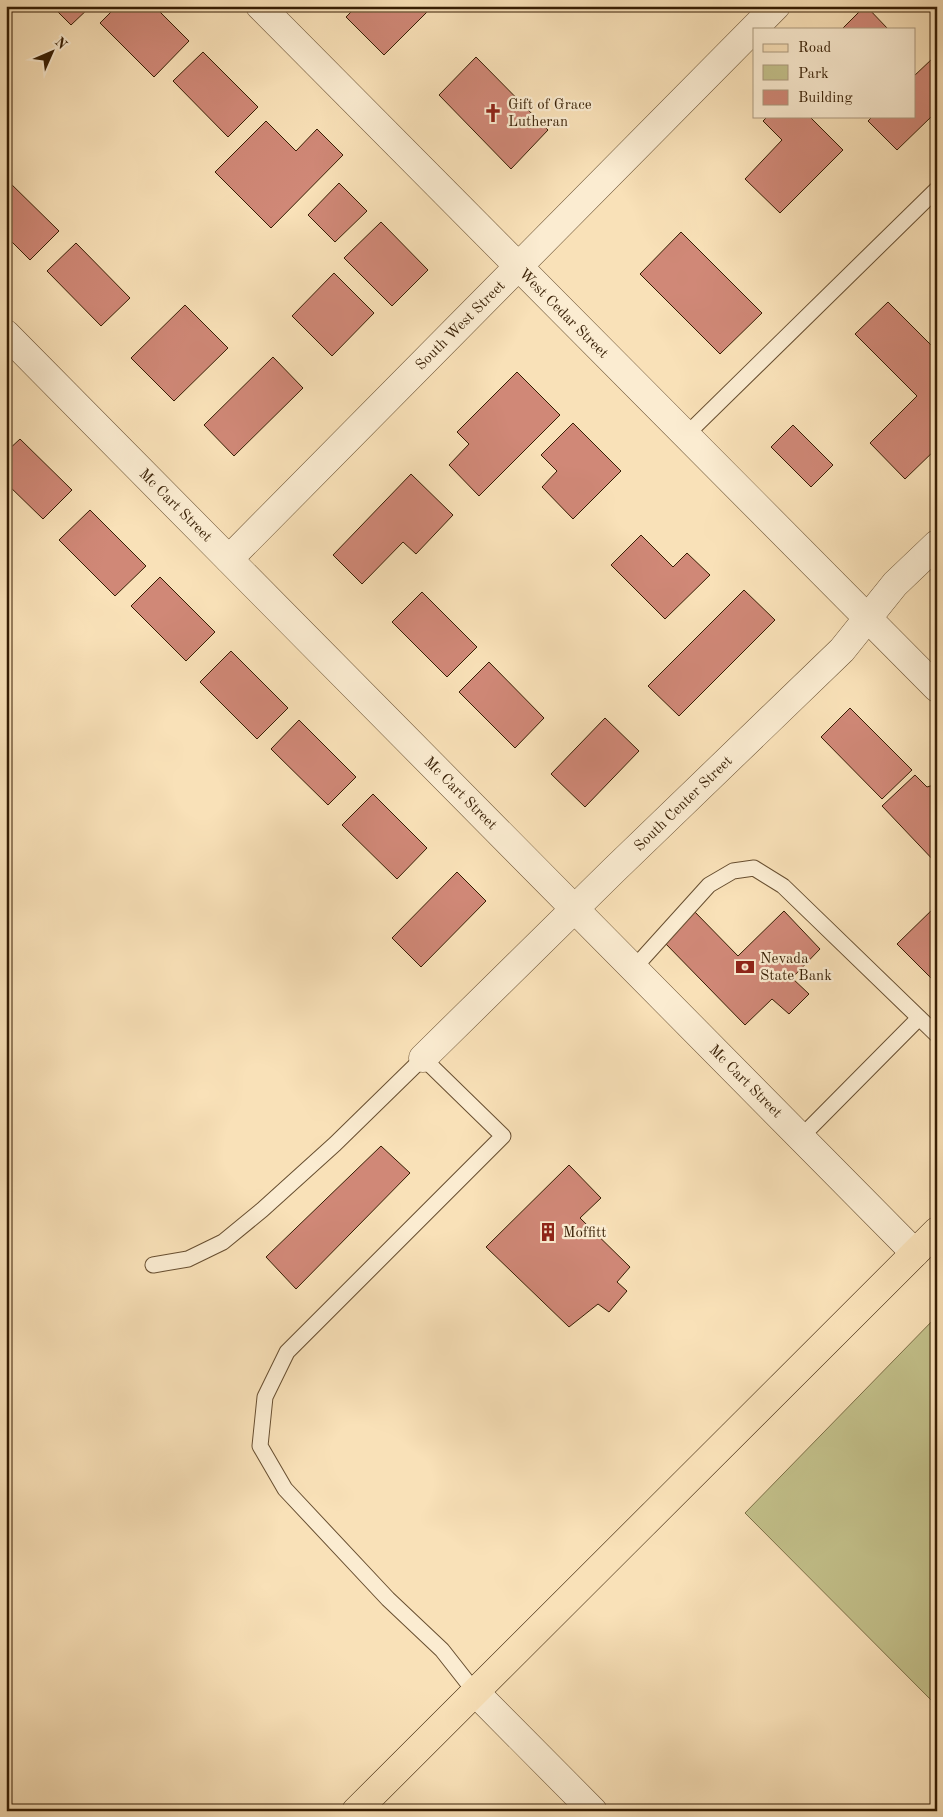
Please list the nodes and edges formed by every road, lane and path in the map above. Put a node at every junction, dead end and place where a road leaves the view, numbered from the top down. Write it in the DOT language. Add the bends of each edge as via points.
graph roads {
  1 [pos="260,6"];
  2 [pos="776,6"];
  3 [pos="754,28"];
  4 [pos="753,29"];
  5 [pos="937,190"];
  6 [pos="518,266"];
  7 [pos="6,334"];
  8 [pos="686,436"];
  9 [pos="937,544"];
  10 [pos="229,559"];
  11 [pos="868,618"];
  12 [pos="937,688"];
  13 [pos="575,908"];
  14 [pos="634,968"];
  15 [pos="919,1018"];
  16 [pos="937,1036"];
  17 [pos="423,1058"];
  18 [pos="801,1137"];
  19 [pos="937,1231"];
  20 [pos="915,1253"];
  21 [pos="153,1265"];
  22 [pos="475,1692"];
  23 [pos="356,1811"];
  24 [pos="593,1811"];
  1 -- 6 [label="street, West Cedar Street"];
  2 -- 3 [label="street, South West Street"];
  4 -- 6 [label="street, South West Street"];
  5 -- 8 [label="lane"];
  6 -- 8 [label="street, West Cedar Street"];
  6 -- 10 [label="street, South West Street"];
  7 -- 10 [label="street, Mc Cart Street"];
  8 -- 11 [label="street, West Cedar Street"];
  9 -- 11 [label="street, South Center Street" via="895,584"];
  10 -- 13 [label="street, Mc Cart Street"];
  11 -- 12 [label="street, West Cedar Street"];
  11 -- 13 [label="street, South Center Street" via="842,650"];
  13 -- 14 [label="street, Mc Cart Street"];
  13 -- 17 [label="street, South Center Street"];
  14 -- 15 [label="lane" via="709,885 733,871 754,868 783,886"];
  14 -- 18 [label="street, Mc Cart Street"];
  15 -- 16 [label="lane"];
  15 -- 18 [label="lane"];
  17 -- 21 [label="lane" via="335,1144 223,1242 188,1259"];
  17 -- 22 [label="lane" via="503,1136 288,1352 266,1397 260,1446 285,1489 388,1599 442,1650"];
  18 -- 20 [label="street, Mc Cart Street"];
  19 -- 20 [label="main road"];
  20 -- 22 [label="main road"];
  22 -- 23 [label="main road"];
  22 -- 24 [label="street"];
}
